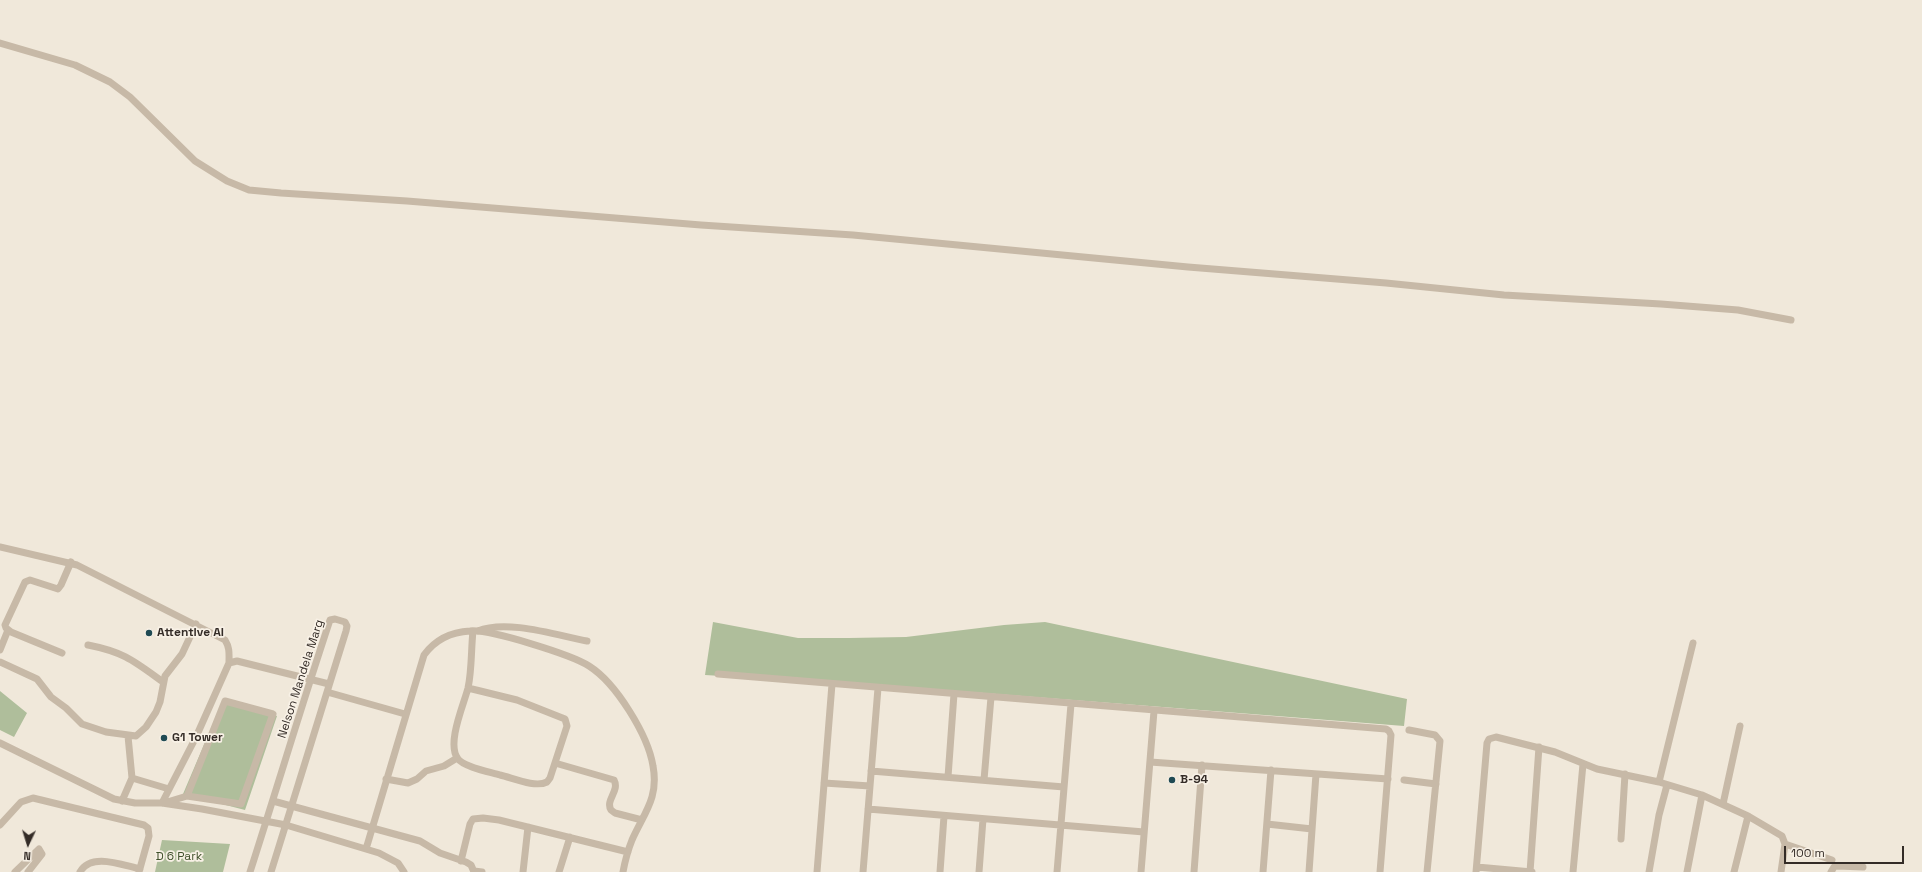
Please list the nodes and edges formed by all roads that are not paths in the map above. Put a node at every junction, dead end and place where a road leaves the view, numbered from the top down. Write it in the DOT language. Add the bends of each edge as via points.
graph roads {
  1 [pos="0,43"];
  2 [pos="1791,320"];
  3 [pos="0,547"];
  4 [pos="71,562"];
  5 [pos="196,624"];
  6 [pos="8,630"];
  7 [pos="475,631"];
  8 [pos="586,641"];
  9 [pos="1693,643"];
  10 [pos="88,645"];
  11 [pos="0,650"];
  12 [pos="62,652"];
  13 [pos="0,662"];
  14 [pos="229,663"];
  15 [pos="718,674"];
  16 [pos="310,679"];
  17 [pos="163,682"];
  18 [pos="832,684"];
  19 [pos="328,688"];
  20 [pos="468,688"];
  21 [pos="878,688"];
  22 [pos="954,694"];
  23 [pos="991,697"];
  24 [pos="1071,704"];
  25 [pos="1154,710"];
  26 [pos="405,714"];
  27 [pos="1740,726"];
  28 [pos="1409,730"];
  29 [pos="128,736"];
  30 [pos="0,743"];
  31 [pos="1539,747"];
  32 [pos="457,758"];
  33 [pos="1150,762"];
  34 [pos="555,763"];
  35 [pos="1583,764"];
  36 [pos="1202,765"];
  37 [pos="1271,770"];
  38 [pos="871,771"];
  39 [pos="1316,774"];
  40 [pos="1625,774"];
  41 [pos="948,777"];
  42 [pos="132,778"];
  43 [pos="386,779"];
  44 [pos="1388,779"];
  45 [pos="984,780"];
  46 [pos="1404,780"];
  47 [pos="1659,782"];
  48 [pos="824,783"];
  49 [pos="1436,784"];
  50 [pos="1667,785"];
  51 [pos="870,786"];
  52 [pos="1064,787"];
  53 [pos="169,789"];
  54 [pos="1702,795"];
  55 [pos="186,796"];
  56 [pos="122,801"];
  57 [pos="273,801"];
  58 [pos="162,803"];
  59 [pos="1723,804"];
  60 [pos="291,806"];
  61 [pos="868,810"];
  62 [pos="944,816"];
  63 [pos="1748,816"];
  64 [pos="984,819"];
  65 [pos="642,820"];
  66 [pos="267,822"];
  67 [pos="1267,824"];
  68 [pos="0,825"];
  69 [pos="286,825"];
  70 [pos="1061,826"];
  71 [pos="372,827"];
  72 [pos="528,827"];
  73 [pos="1312,829"];
  74 [pos="1144,832"];
  75 [pos="570,837"];
  76 [pos="1622,839"];
  77 [pos="1785,844"];
  78 [pos="366,849"];
  79 [pos="628,852"];
  80 [pos="461,860"];
  81 [pos="1832,860"];
  82 [pos="1863,867"];
  83 [pos="140,870"];
  84 [pos="1477,870"];
  85 [pos="474,871"];
  86 [pos="16,872"];
  87 [pos="28,872"];
  88 [pos="80,872"];
  89 [pos="250,872"];
  90 [pos="271,872"];
  91 [pos="404,872"];
  92 [pos="482,872"];
  93 [pos="523,872"];
  94 [pos="559,872"];
  95 [pos="623,872"];
  96 [pos="817,872"];
  97 [pos="863,872"];
  98 [pos="940,872"];
  99 [pos="979,872"];
  100 [pos="1057,872"];
  101 [pos="1141,872"];
  102 [pos="1194,872"];
  103 [pos="1263,872"];
  104 [pos="1309,872"];
  105 [pos="1380,872"];
  106 [pos="1427,872"];
  107 [pos="1531,872"];
  108 [pos="1573,872"];
  109 [pos="1649,872"];
  110 [pos="1687,872"];
  111 [pos="1734,872"];
  112 [pos="1781,872"];
  113 [pos="1831,872"];
  1 -- 2 [label="street" via="74,65 110,82 130,97 195,162 227,181 249,190 853,235 1504,295 1738,310"];
  3 -- 4 [label="street"];
  4 -- 5 [label="street"];
  4 -- 6 [label="street" via="58,589 30,580 25,582 6,623"];
  5 -- 14 [label="street" via="225,640 230,653"];
  5 -- 17 [label="street" via="182,654 168,671"];
  6 -- 11 [label="street"];
  6 -- 12 [label="street"];
  7 -- 8 [label="street" via="494,626 508,626"];
  7 -- 20 [label="street"];
  7 -- 26 [label="street" via="448,636 428,650 420,664"];
  7 -- 65 [label="street" via="577,660 589,666 608,684 635,720 651,756 655,789"];
  9 -- 47 [label="street"];
  10 -- 17 [label="street" via="129,657"];
  13 -- 29 [label="street" via="37,679 52,697 82,724"];
  14 -- 16 [label="street" via="240,662"];
  14 -- 53 [label="street" via="196,737"];
  15 -- 18 [label="street"];
  16 -- 19 [label="street"];
  16 -- 19 [label="street, Nelson Mandela Marg" via="330,620 345,622 347,626"];
  16 -- 57 [label="street, Nelson Mandela Marg"];
  17 -- 29 [label="street" via="159,707 152,720 139,735"];
  18 -- 21 [label="street"];
  18 -- 48 [label="street"];
  19 -- 26 [label="street"];
  19 -- 60 [label="street, Nelson Mandela Marg"];
  20 -- 32 [label="street" via="456,733"];
  20 -- 34 [label="street" via="517,700 565,719 567,726"];
  21 -- 22 [label="street"];
  21 -- 38 [label="street"];
  22 -- 23 [label="street"];
  22 -- 41 [label="street"];
  23 -- 24 [label="street"];
  23 -- 45 [label="street"];
  24 -- 25 [label="street"];
  24 -- 52 [label="street"];
  25 -- 33 [label="street"];
  25 -- 44 [label="street" via="1386,729 1391,735"];
  26 -- 43 [label="street"];
  27 -- 59 [label="street"];
  28 -- 49 [label="street" via="1435,735 1440,739"];
  29 -- 42 [label="street"];
  30 -- 56 [label="street"];
  31 -- 35 [label="street"];
  31 -- 84 [label="street" via="1496,737 1489,739"];
  31 -- 107 [label="street"];
  32 -- 34 [label="street" via="465,764 537,784 547,782"];
  32 -- 43 [label="street" via="444,766 426,771 408,783"];
  33 -- 36 [label="street"];
  33 -- 74 [label="street"];
  34 -- 65 [label="street" via="614,780 616,787 610,803 611,810"];
  35 -- 40 [label="street"];
  35 -- 108 [label="street"];
  36 -- 37 [label="street"];
  36 -- 102 [label="street"];
  37 -- 39 [label="street"];
  37 -- 67 [label="street"];
  38 -- 41 [label="street"];
  38 -- 51 [label="street"];
  39 -- 44 [label="street"];
  39 -- 73 [label="street"];
  40 -- 47 [label="street"];
  40 -- 76 [label="street"];
  41 -- 45 [label="street"];
  42 -- 53 [label="street"];
  42 -- 56 [label="street"];
  43 -- 71 [label="street"];
  44 -- 105 [label="street"];
  45 -- 52 [label="street"];
  46 -- 49 [label="street"];
  47 -- 50 [label="street"];
  48 -- 51 [label="street"];
  48 -- 96 [label="street"];
  49 -- 106 [label="street"];
  50 -- 54 [label="street"];
  50 -- 109 [label="street"];
  51 -- 61 [label="street"];
  52 -- 70 [label="street"];
  53 -- 58 [label="street"];
  54 -- 59 [label="street"];
  54 -- 110 [label="street"];
  55 -- 55 [label="street" via="241,804 273,714 225,701"];
  55 -- 58 [label="street"];
  56 -- 58 [label="street"];
  57 -- 60 [label="street"];
  57 -- 66 [label="street, Nelson Mandela Marg"];
  58 -- 66 [label="street"];
  59 -- 63 [label="street"];
  60 -- 69 [label="street, Nelson Mandela Marg"];
  60 -- 71 [label="street"];
  61 -- 62 [label="street"];
  61 -- 97 [label="street"];
  62 -- 64 [label="street"];
  62 -- 98 [label="street"];
  63 -- 77 [label="street" via="1782,836"];
  63 -- 111 [label="street"];
  64 -- 70 [label="street"];
  64 -- 99 [label="street"];
  65 -- 79 [label="street"];
  66 -- 69 [label="street"];
  66 -- 89 [label="street, Nelson Mandela Marg"];
  67 -- 73 [label="street"];
  67 -- 103 [label="street"];
  68 -- 83 [label="street" via="21,802 33,798 140,824 148,828 149,832"];
  69 -- 78 [label="street"];
  69 -- 90 [label="street, Nelson Mandela Marg"];
  70 -- 74 [label="street"];
  70 -- 100 [label="street"];
  71 -- 78 [label="street"];
  71 -- 80 [label="street" via="420,841 440,853"];
  72 -- 75 [label="street"];
  72 -- 80 [label="street" via="499,820 473,819"];
  72 -- 93 [label="street"];
  73 -- 104 [label="street"];
  74 -- 101 [label="street"];
  75 -- 79 [label="street"];
  75 -- 94 [label="street"];
  77 -- 81 [label="street"];
  77 -- 112 [label="street"];
  78 -- 91 [label="street" via="393,859"];
  79 -- 95 [label="street"];
  80 -- 85 [label="street"];
  82 -- 113 [label="street" via="1837,866"];
  83 -- 88 [label="street" via="95,861 85,864"];
  84 -- 107 [label="street"];
  85 -- 92 [label="street"];
  86 -- 87 [label="street" via="39,849 42,854"];
}
